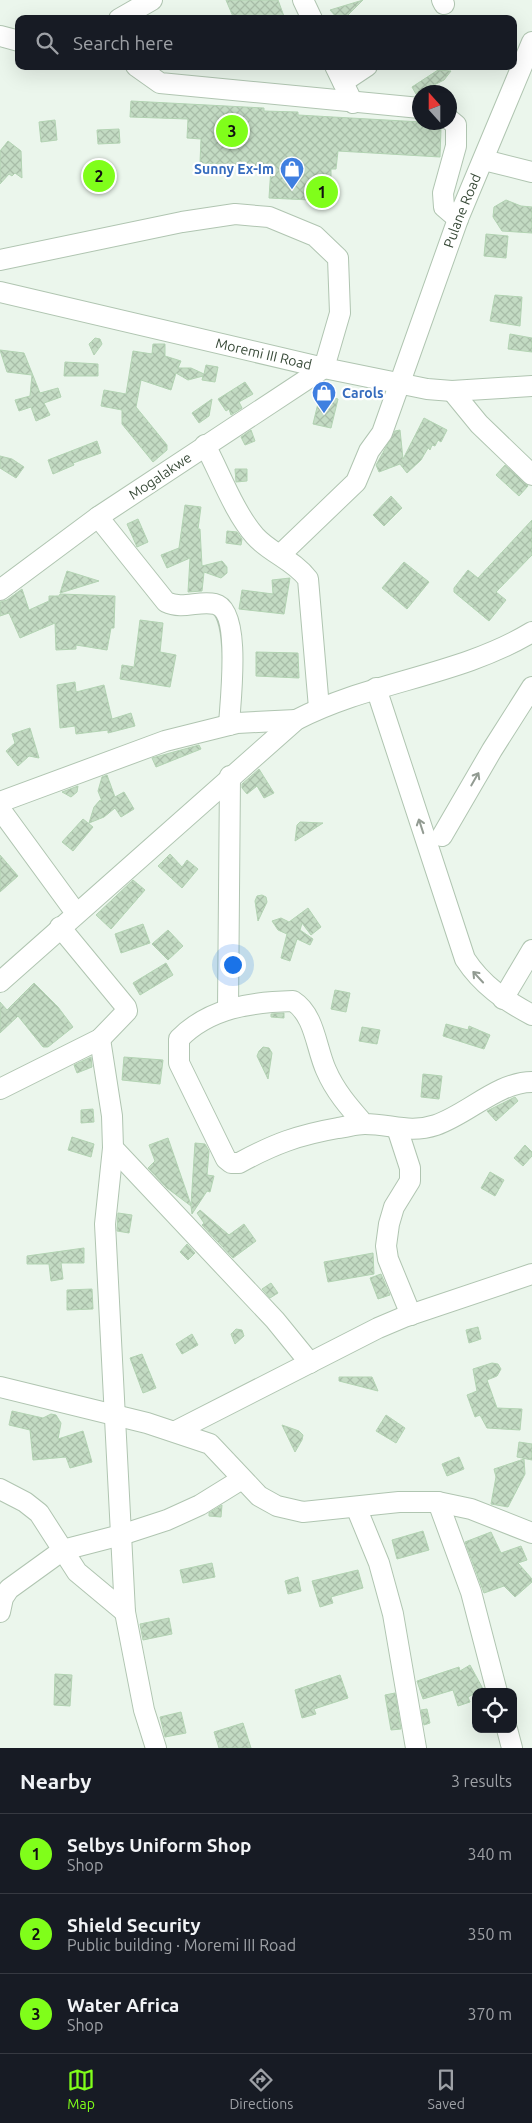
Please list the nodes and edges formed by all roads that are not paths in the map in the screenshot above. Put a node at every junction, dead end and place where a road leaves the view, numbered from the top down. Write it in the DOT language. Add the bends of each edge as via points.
graph roads {
  1 [pos="152,0"];
  2 [pos="303,0"];
  3 [pos="126,15"];
  4 [pos="310,15"];
  5 [pos="0,36"];
  6 [pos="15,40"];
  7 [pos="532,42"];
  8 [pos="142,70"];
  9 [pos="353,70"];
  10 [pos="339,74"];
  11 [pos="353,103"];
  12 [pos="412,107"];
  13 [pos="456,130"];
  14 [pos="484,160"];
  15 [pos="532,172"];
  16 [pos="458,219"];
  17 [pos="0,260"];
  18 [pos="0,292"];
  19 [pos="324,368"];
  20 [pos="400,382"];
  21 [pos="532,386"];
  22 [pos="452,391"];
  23 [pos="205,445"];
  24 [pos="532,475"];
  25 [pos="98,517"];
  26 [pos="281,554"];
  27 [pos="0,590"];
  28 [pos="532,632"];
  29 [pos="532,687"];
  30 [pos="376,688"];
  31 [pos="319,708"];
  32 [pos="296,720"];
  33 [pos="229,725"];
  34 [pos="230,776"];
  35 [pos="0,802"];
  36 [pos="0,809"];
  37 [pos="442,836"];
  38 [pos="76,913"];
  39 [pos="60,927"];
  40 [pos="532,950"];
  41 [pos="0,982"];
  42 [pos="503,1000"];
  43 [pos="228,1009"];
  44 [pos="532,1015"];
  45 [pos="100,1038"];
  46 [pos="532,1082"];
  47 [pos="0,1088"];
  48 [pos="364,1124"];
  49 [pos="397,1128"];
  50 [pos="113,1148"];
  51 [pos="532,1274"];
  52 [pos="411,1314"];
  53 [pos="310,1363"];
  54 [pos="0,1387"];
  55 [pos="114,1415"];
  56 [pos="176,1431"];
  57 [pos="242,1479"];
  58 [pos="0,1489"];
  59 [pos="438,1502"];
  60 [pos="356,1507"];
  61 [pos="532,1532"];
  62 [pos="121,1536"];
  63 [pos="63,1550"];
  64 [pos="0,1612"];
  65 [pos="125,1612"];
  66 [pos="495,1688"];
  67 [pos="508,1733"];
  68 [pos="156,1748"];
  69 [pos="416,1748"];
  70 [pos="512,1748"];
  1 -- 3 [label="street"];
  2 -- 4 [label="street"];
  5 -- 6 [label="street"];
  7 -- 14 [label="street, Pulane Road"];
  8 -- 11 [label="street" via="160,83"];
  9 -- 10 [label="street"];
  10 -- 11 [label="street"];
  11 -- 12 [label="street"];
  13 -- 16 [label="street" via="456,146 443,193 444,207"];
  14 -- 15 [label="street"];
  14 -- 16 [label="street, Pulane Road"];
  16 -- 20 [label="street, Pulane Road"];
  17 -- 19 [label="street" via="182,222 235,214 269,217 315,236 338,258 340,312"];
  18 -- 19 [label="street, Moremi III Road"];
  19 -- 20 [label="street, Moremi III Road"];
  19 -- 23 [label="street, Mogalakwe"];
  20 -- 22 [label="street, Moremi III Road"];
  20 -- 26 [label="street, Pulane Road" via="382,433 369,451 356,482"];
  21 -- 22 [label="street, Moremi III Road"];
  22 -- 24 [label="street" via="485,430"];
  23 -- 25 [label="street, Mogalakwe"];
  23 -- 26 [label="street" via="246,524 256,537"];
  25 -- 27 [label="street, Mogalakwe"];
  25 -- 33 [label="street" via="166,602 174,606 214,603 223,608 229,618 233,659"];
  26 -- 31 [label="street" via="301,569 308,579"];
  28 -- 30 [label="street" via="475,660"];
  37 -- 29 [label="street, one-way"];
  30 -- 31 [label="street"];
  42 -- 30 [label="street, one-way" via="476,976 465,959"];
  31 -- 32 [label="street"];
  32 -- 33 [label="street"];
  32 -- 34 [label="street"];
  33 -- 35 [label="street" via="165,741"];
  34 -- 38 [label="street"];
  34 -- 43 [label="street"];
  36 -- 38 [label="street"];
  38 -- 39 [label="street"];
  39 -- 41 [label="street"];
  39 -- 45 [label="street" via="126,1007 125,1015"];
  40 -- 42 [label="street"];
  42 -- 44 [label="street"];
  43 -- 48 [label="street" via="272,1002 297,1004 310,1023 326,1070 340,1098"];
  43 -- 48 [label="street" via="192,1025 179,1039 178,1052 179,1063 228,1161 239,1163 274,1144 308,1133"];
  45 -- 47 [label="street"];
  45 -- 50 [label="street" via="112,1116"];
  46 -- 49 [label="street" via="520,1082 437,1124 418,1130"];
  48 -- 49 [label="street"];
  49 -- 52 [label="street" via="410,1168 410,1182 394,1207 386,1246 388,1259"];
  50 -- 53 [label="street" via="275,1320"];
  50 -- 55 [label="street" via="105,1224"];
  51 -- 52 [label="street"];
  52 -- 53 [label="street"];
  53 -- 56 [label="street"];
  54 -- 55 [label="street"];
  55 -- 56 [label="street"];
  55 -- 62 [label="street"];
  56 -- 57 [label="street" via="210,1444"];
  57 -- 60 [label="street" via="259,1496 277,1506 303,1512"];
  57 -- 62 [label="street" via="200,1505"];
  58 -- 63 [label="street" via="39,1512"];
  59 -- 60 [label="street"];
  59 -- 61 [label="street" via="471,1509"];
  59 -- 66 [label="street" via="471,1592"];
  60 -- 69 [label="street" via="379,1562 389,1598"];
  62 -- 63 [label="street"];
  62 -- 65 [label="street"];
  63 -- 64 [label="street" via="9,1589"];
  63 -- 65 [label="street" via="77,1572"];
  65 -- 68 [label="street" via="144,1710"];
  67 -- 70 [label="street"];
}
